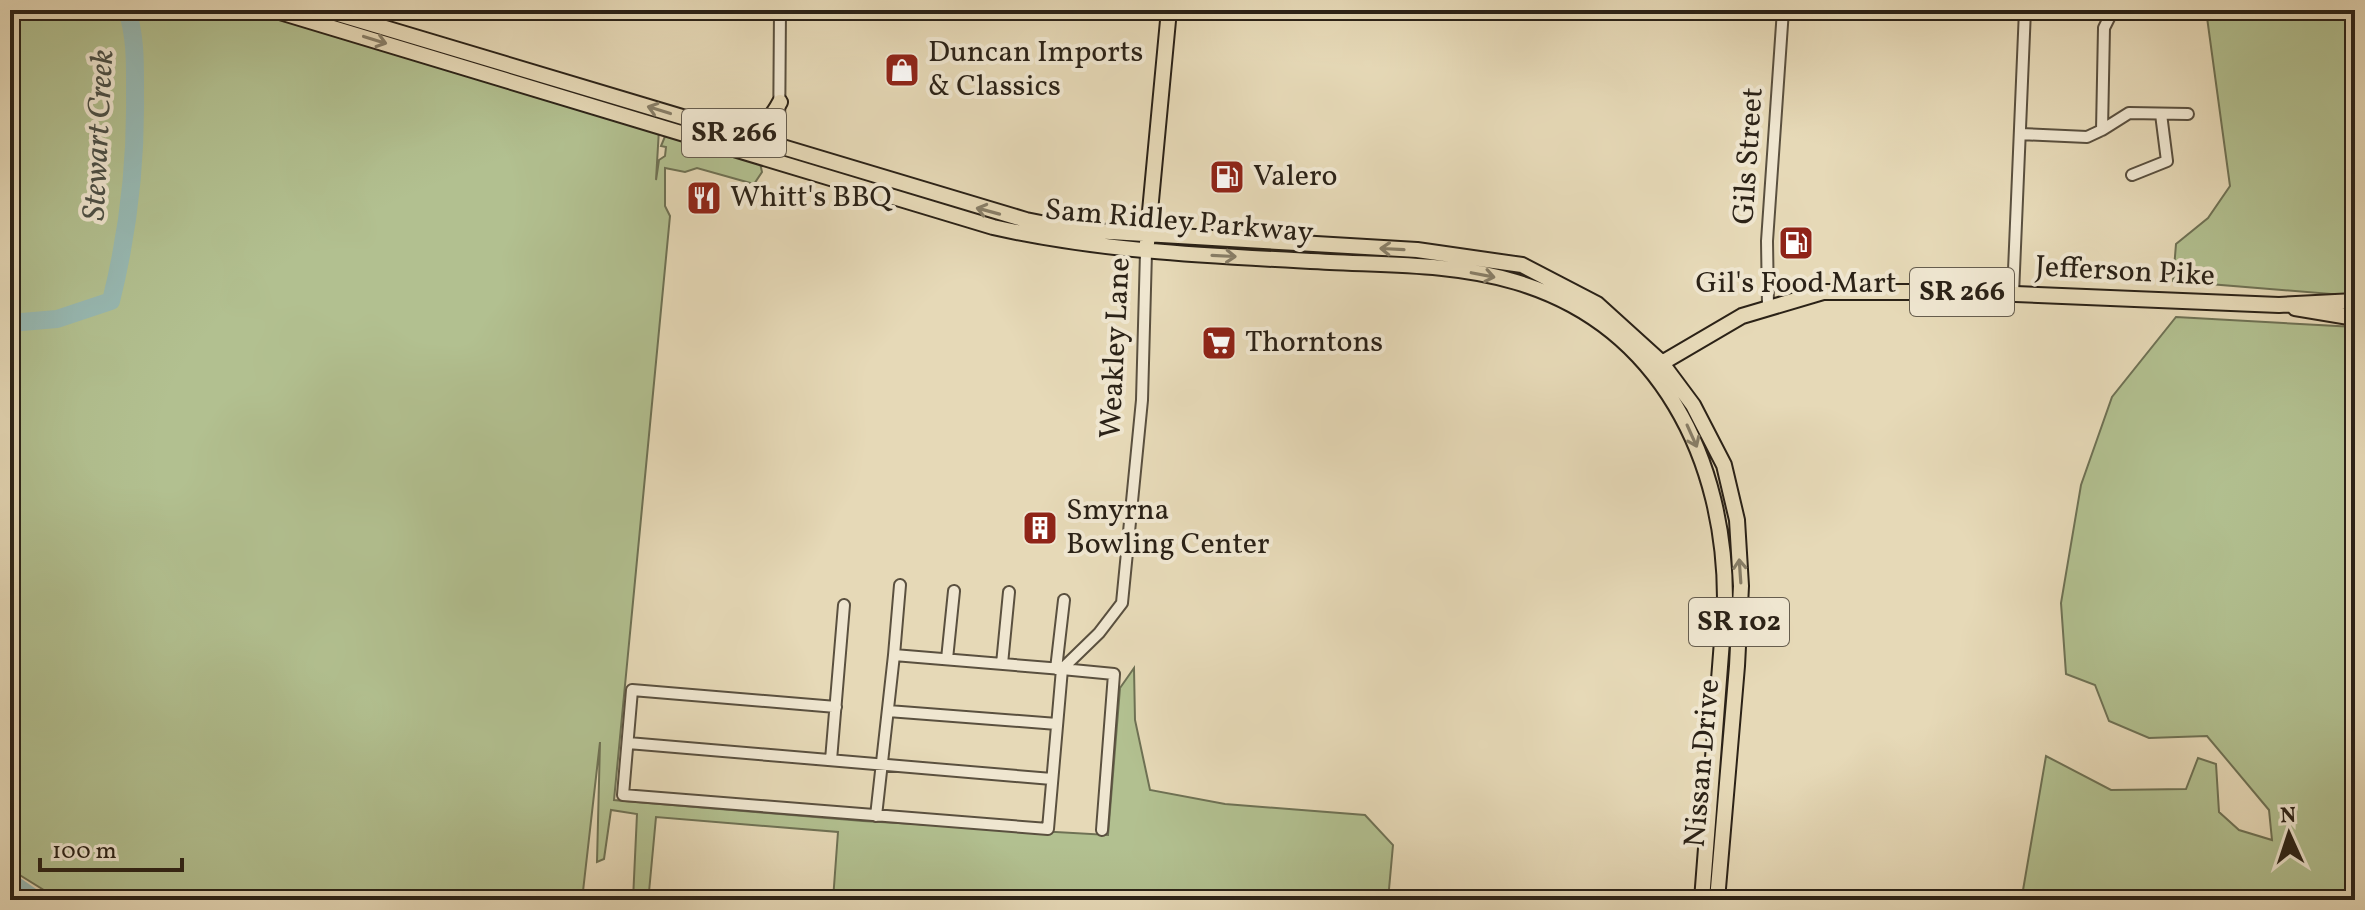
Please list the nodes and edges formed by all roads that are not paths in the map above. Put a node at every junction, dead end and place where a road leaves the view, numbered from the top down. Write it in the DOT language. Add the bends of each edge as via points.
graph roads {
  1 [pos="273,10"];
  2 [pos="325,10"];
  3 [pos="780,10"];
  4 [pos="1169,10"];
  5 [pos="1783,10"];
  6 [pos="2025,10"];
  7 [pos="2113,10"];
  8 [pos="780,102"];
  9 [pos="2161,114"];
  10 [pos="2188,114"];
  11 [pos="2102,130"];
  12 [pos="727,131"];
  13 [pos="2020,134"];
  14 [pos="776,154"];
  15 [pos="2132,175"];
  16 [pos="1148,235"];
  17 [pos="1146,252"];
  18 [pos="2013,294"];
  19 [pos="2355,301"];
  20 [pos="2279,305"];
  21 [pos="1768,306"];
  22 [pos="2355,318"];
  23 [pos="1656,366"];
  24 [pos="900,585"];
  25 [pos="954,591"];
  26 [pos="1009,592"];
  27 [pos="1064,600"];
  28 [pos="844,605"];
  29 [pos="894,655"];
  30 [pos="947,659"];
  31 [pos="1002,664"];
  32 [pos="1059,669"];
  33 [pos="836,707"];
  34 [pos="888,711"];
  35 [pos="1057,724"];
  36 [pos="628,743"];
  37 [pos="831,760"];
  38 [pos="882,763"];
  39 [pos="1052,779"];
  40 [pos="876,816"];
  41 [pos="1102,830"];
  42 [pos="1702,900"];
  43 [pos="1717,900"];
  1 -- 14 [label="main road, Sam Ridley Parkway / SR 266, one-way"];
  12 -- 2 [label="main road, Sam Ridley Parkway / SR 266, one-way"];
  3 -- 8 [label="street"];
  4 -- 16 [label="main road, Weakley Lane"];
  5 -- 21 [label="street, Gils Street" via="1767,241"];
  6 -- 13 [label="street"];
  7 -- 11 [label="street" via="2104,28"];
  8 -- 12 [label="main road" via="765,124 752,131"];
  8 -- 14 [label="street"];
  9 -- 10 [label="street"];
  9 -- 11 [label="street" via="2129,113"];
  9 -- 15 [label="street" via="2167,161"];
  11 -- 13 [label="street" via="2087,137"];
  12 -- 14 [label="main road, Sam Ridley Parkway / SR 266"];
  13 -- 18 [label="street"];
  16 -- 14 [label="main road, Sam Ridley Parkway / SR 266, one-way" via="1026,220"];
  14 -- 17 [label="main road, Sam Ridley Parkway / SR 266" via="993,227"];
  16 -- 17 [label="main road, Weakley Lane"];
  23 -- 16 [label="main road, Sam Ridley Parkway / SR 266, one-way" via="1597,304 1522,265 1417,250"];
  17 -- 23 [label="main road, Sam Ridley Parkway / SR 266, one-way" via="1445,268 1515,281 1592,317"];
  17 -- 32 [label="street, Weakley Lane" via="1142,400 1122,603 1099,633"];
  18 -- 20 [label="main road, Jefferson Pike / SR 266"];
  18 -- 21 [label="main road, Jefferson Pike / SR 266" via="1854,289"];
  19 -- 20 [label="main road, Jefferson Pike"];
  20 -- 22 [label="main road, Jefferson Pike / SR 266"];
  21 -- 23 [label="main road, Jefferson Pike / SR 266" via="1720,327"];
  23 -- 42 [label="main road, Nissan Drive / SR 102, one-way" via="1708,473 1726,554 1722,671"];
  43 -- 23 [label="main road, Nissan Drive / SR 102, one-way" via="1738,653 1737,520 1724,465 1693,405"];
  24 -- 29 [label="street"];
  25 -- 30 [label="street"];
  26 -- 31 [label="street"];
  27 -- 32 [label="street"];
  28 -- 33 [label="street"];
  29 -- 30 [label="street"];
  29 -- 34 [label="street"];
  30 -- 31 [label="street"];
  31 -- 32 [label="street"];
  32 -- 35 [label="street"];
  32 -- 41 [label="street" via="1114,674"];
  33 -- 36 [label="street" via="632,690"];
  33 -- 37 [label="street"];
  34 -- 35 [label="street"];
  34 -- 38 [label="street"];
  35 -- 39 [label="street"];
  36 -- 37 [label="street"];
  36 -- 40 [label="street" via="623,795"];
  37 -- 38 [label="street"];
  38 -- 39 [label="street"];
  38 -- 40 [label="street"];
  39 -- 40 [label="street" via="1048,829"];
}
